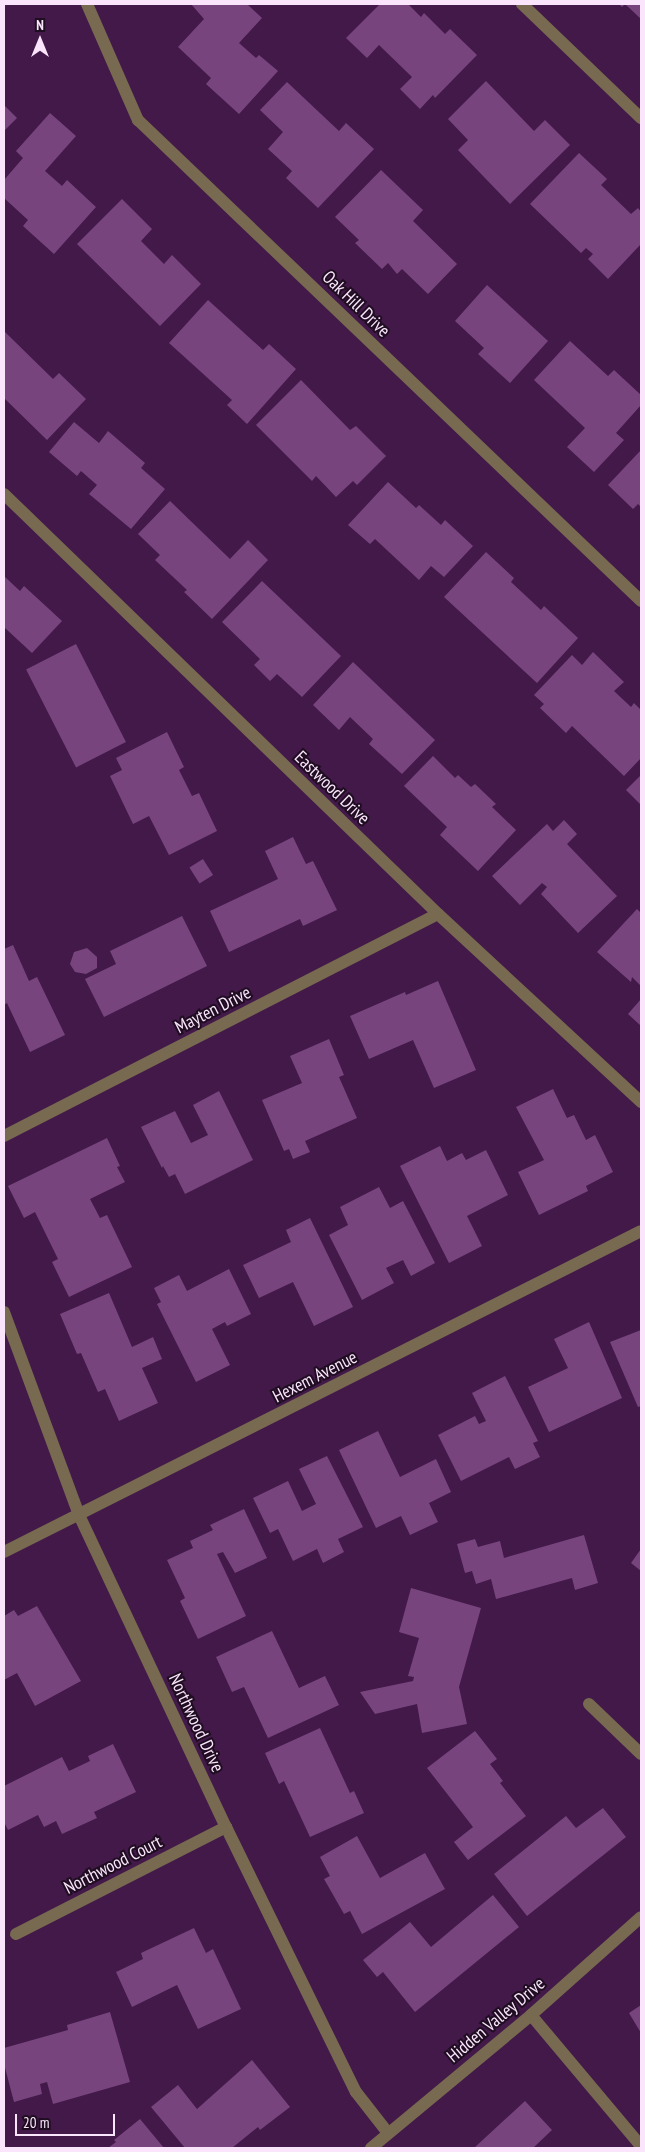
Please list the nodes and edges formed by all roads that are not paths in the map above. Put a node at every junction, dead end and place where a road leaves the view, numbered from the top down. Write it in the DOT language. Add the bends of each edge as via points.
graph roads {
  1 [pos="87,4"];
  2 [pos="522,4"];
  3 [pos="641,118"];
  4 [pos="4,494"];
  5 [pos="641,601"];
  6 [pos="438,914"];
  7 [pos="641,1102"];
  8 [pos="4,1136"];
  9 [pos="641,1231"];
  10 [pos="4,1312"];
  11 [pos="79,1515"];
  12 [pos="4,1552"];
  13 [pos="590,1704"];
  14 [pos="641,1754"];
  15 [pos="226,1827"];
  16 [pos="641,1917"];
  17 [pos="16,1934"];
  18 [pos="531,2015"];
  19 [pos="388,2133"];
  20 [pos="641,2146"];
  21 [pos="371,2148"];
  1 -- 5 [label="street, Oak Hill Drive" via="138,120"];
  2 -- 3 [label="street"];
  4 -- 6 [label="street, Eastwood Drive"];
  6 -- 7 [label="street, Eastwood Drive"];
  6 -- 8 [label="street, Mayten Drive"];
  9 -- 11 [label="street, Hexem Avenue"];
  10 -- 11 [label="street, Northwood Drive"];
  11 -- 12 [label="street, Hexem Avenue"];
  11 -- 15 [label="street, Northwood Drive"];
  13 -- 14 [label="street"];
  15 -- 17 [label="street, Northwood Court"];
  15 -- 19 [label="street, Northwood Drive" via="356,2092"];
  16 -- 18 [label="street, Hidden Valley Drive"];
  18 -- 19 [label="street, Hidden Valley Drive"];
  18 -- 20 [label="street"];
  19 -- 21 [label="street, Hidden Valley Drive"];
}
